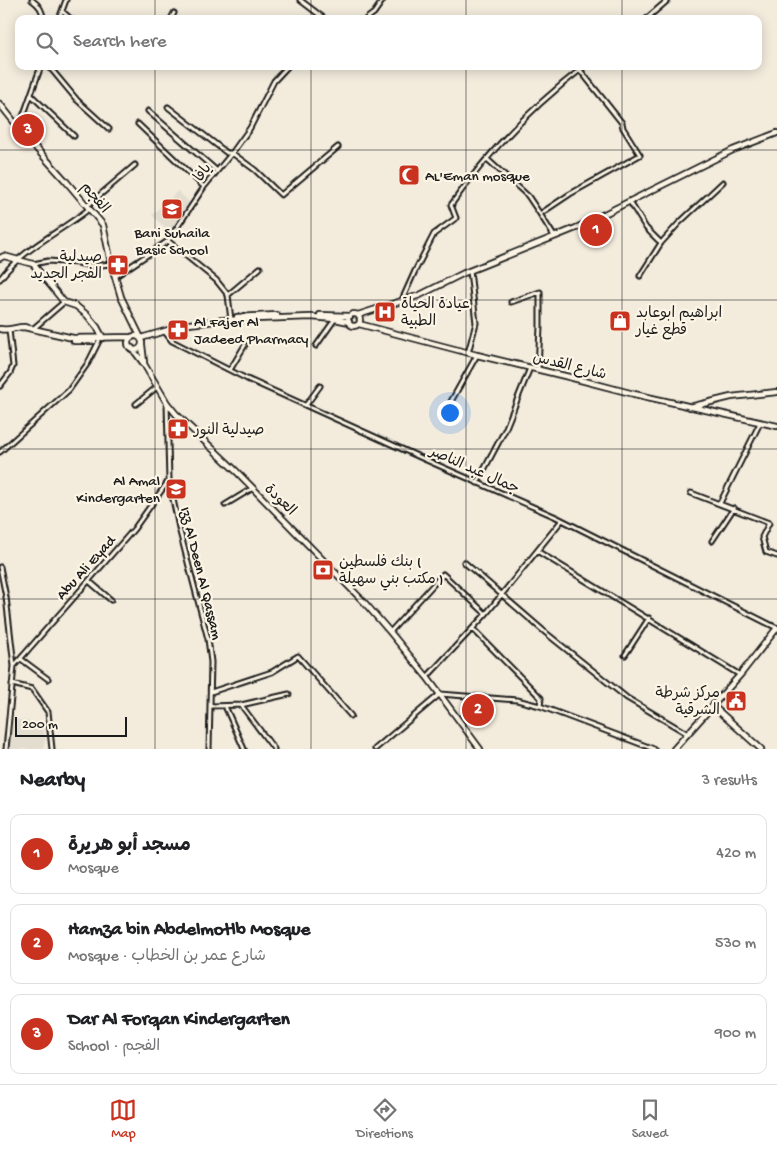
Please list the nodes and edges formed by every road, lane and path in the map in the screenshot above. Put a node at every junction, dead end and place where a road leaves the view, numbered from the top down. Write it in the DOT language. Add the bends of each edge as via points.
graph roads {
  1 [pos="32,0"];
  2 [pos="66,0"];
  3 [pos="300,0"];
  4 [pos="383,0"];
  5 [pos="668,0"];
  6 [pos="62,11"];
  7 [pos="43,15"];
  8 [pos="60,15"];
  9 [pos="66,15"];
  10 [pos="320,15"];
  11 [pos="371,15"];
  12 [pos="651,15"];
  13 [pos="40,70"];
  14 [pos="52,70"];
  15 [pos="284,70"];
  16 [pos="580,70"];
  17 [pos="31,95"];
  18 [pos="0,104"];
  19 [pos="168,107"];
  20 [pos="148,111"];
  21 [pos="138,124"];
  22 [pos="19,128"];
  23 [pos="109,129"];
  24 [pos="777,133"];
  25 [pos="74,136"];
  26 [pos="338,147"];
  27 [pos="232,152"];
  28 [pos="486,159"];
  29 [pos="135,165"];
  30 [pos="217,171"];
  31 [pos="723,182"];
  32 [pos="204,187"];
  33 [pos="630,202"];
  34 [pos="88,208"];
  35 [pos="540,214"];
  36 [pos="555,237"];
  37 [pos="168,242"];
  38 [pos="661,243"];
  39 [pos="0,258"];
  40 [pos="18,260"];
  41 [pos="33,264"];
  42 [pos="111,264"];
  43 [pos="260,268"];
  44 [pos="470,271"];
  45 [pos="116,276"];
  46 [pos="640,276"];
  47 [pos="0,279"];
  48 [pos="228,295"];
  49 [pos="402,300"];
  50 [pos="64,302"];
  51 [pos="511,302"];
  52 [pos="358,315"];
  53 [pos="350,316"];
  54 [pos="231,319"];
  55 [pos="335,319"];
  56 [pos="349,322"];
  57 [pos="359,324"];
  58 [pos="135,327"];
  59 [pos="34,328"];
  60 [pos="0,331"];
  61 [pos="10,332"];
  62 [pos="165,332"];
  63 [pos="133,337"];
  64 [pos="103,339"];
  65 [pos="116,339"];
  66 [pos="142,342"];
  67 [pos="245,346"];
  68 [pos="316,346"];
  69 [pos="131,348"];
  70 [pos="468,353"];
  71 [pos="477,355"];
  72 [pos="144,364"];
  73 [pos="530,367"];
  74 [pos="538,369"];
  75 [pos="230,370"];
  76 [pos="0,386"];
  77 [pos="320,386"];
  78 [pos="158,387"];
  79 [pos="777,392"];
  80 [pos="167,403"];
  81 [pos="136,404"];
  82 [pos="306,405"];
  83 [pos="450,405"];
  84 [pos="689,407"];
  85 [pos="760,423"];
  86 [pos="777,426"];
  87 [pos="0,452"];
  88 [pos="169,480"];
  89 [pos="477,483"];
  90 [pos="253,488"];
  91 [pos="691,493"];
  92 [pos="720,503"];
  93 [pos="225,505"];
  94 [pos="734,508"];
  95 [pos="562,520"];
  96 [pos="712,541"];
  97 [pos="537,551"];
  98 [pos="777,556"];
  99 [pos="464,562"];
  100 [pos="0,568"];
  101 [pos="89,581"];
  102 [pos="502,595"];
  103 [pos="6,597"];
  104 [pos="111,600"];
  105 [pos="0,602"];
  106 [pos="486,614"];
  107 [pos="649,618"];
  108 [pos="777,628"];
  109 [pos="473,629"];
  110 [pos="390,632"];
  111 [pos="625,654"];
  112 [pos="21,658"];
  113 [pos="14,666"];
  114 [pos="740,675"];
  115 [pos="427,677"];
  116 [pos="48,679"];
  117 [pos="12,684"];
  118 [pos="211,692"];
  119 [pos="289,694"];
  120 [pos="440,694"];
  121 [pos="241,705"];
  122 [pos="211,706"];
  123 [pos="225,706"];
  124 [pos="540,706"];
  125 [pos="714,706"];
  126 [pos="351,716"];
  127 [pos="689,734"];
  128 [pos="6,749"];
  129 [pos="52,749"];
  130 [pos="209,749"];
  131 [pos="244,749"];
  132 [pos="274,749"];
  133 [pos="375,749"];
  134 [pos="480,749"];
  135 [pos="654,749"];
  136 [pos="674,749"];
  137 [pos="761,749"];
  1 -- 7 [label="street"];
  2 -- 6 [label="street"];
  3 -- 10 [label="street"];
  4 -- 11 [label="street"];
  5 -- 12 [label="street"];
  6 -- 8 [label="street"];
  6 -- 9 [label="street"];
  13 -- 17 [label="street"];
  14 -- 23 [label="street" via="77,100"];
  15 -- 27 [label="street, يافا" via="274,81 250,128"];
  16 -- 28 [label="street"];
  16 -- 35 [label="street" via="622,123 640,156"];
  17 -- 22 [label="street"];
  17 -- 25 [label="street"];
  18 -- 22 [label="main road, الفجم"];
  19 -- 27 [label="street" via="227,153"];
  20 -- 30 [label="street"];
  21 -- 32 [label="street"];
  22 -- 34 [label="main road, الفجم"];
  24 -- 33 [label="main road" via="726,154"];
  26 -- 27 [label="street" via="281,196"];
  27 -- 30 [label="street, يافا"];
  28 -- 35 [label="street" via="528,196"];
  28 -- 49 [label="street" via="452,204 456,218 434,234"];
  29 -- 34 [label="street"];
  30 -- 32 [label="street, يافا"];
  31 -- 38 [label="street"];
  32 -- 37 [label="street, يافا"];
  33 -- 36 [label="main road"];
  33 -- 38 [label="street" via="646,228"];
  34 -- 40 [label="street"];
  34 -- 42 [label="main road, الفجم" via="103,225"];
  35 -- 36 [label="street"];
  36 -- 44 [label="main road"];
  37 -- 45 [label="street, يافا"];
  37 -- 48 [label="street" via="216,280"];
  38 -- 46 [label="street"];
  39 -- 40 [label="main road"];
  40 -- 41 [label="main road"];
  40 -- 47 [label="street"];
  41 -- 42 [label="street" via="48,261 91,266"];
  41 -- 50 [label="main road"];
  42 -- 45 [label="main road, الفجم"];
  43 -- 48 [label="street"];
  44 -- 49 [label="main road"];
  44 -- 70 [label="street" via="476,323"];
  45 -- 58 [label="main road, الفجم" via="121,297"];
  48 -- 54 [label="street"];
  49 -- 52 [label="main road"];
  50 -- 59 [label="street"];
  50 -- 64 [label="main road" via="83,311"];
  51 -- 74 [label="street" via="540,292"];
  52 -- 53 [label="main road"];
  52 -- 57 [label="main road"];
  53 -- 54 [label="main road" via="287,314"];
  53 -- 56 [label="main road"];
  54 -- 55 [label="main road"];
  54 -- 62 [label="main road" via="189,324"];
  55 -- 56 [label="main road"];
  55 -- 68 [label="street"];
  56 -- 57 [label="main road" via="353,326"];
  57 -- 70 [label="main road, شارع القدس"];
  58 -- 63 [label="main road"];
  58 -- 66 [label="main road, الفجم"];
  59 -- 61 [label="main road" via="17,327"];
  59 -- 64 [label="main road" via="73,338"];
  60 -- 61 [label="main road"];
  61 -- 64 [label="main road" via="28,330 70,341"];
  61 -- 76 [label="street" via="13,366"];
  62 -- 66 [label="main road"];
  62 -- 75 [label="street, جمال عبد الناصر" via="172,341"];
  63 -- 65 [label="main road"];
  63 -- 66 [label="main road"];
  63 -- 69 [label="main road" via="128,340"];
  64 -- 65 [label="main road"];
  64 -- 87 [label="street" via="69,390"];
  65 -- 69 [label="main road"];
  66 -- 69 [label="main road" via="138,349"];
  66 -- 72 [label="main road, العودة"];
  67 -- 75 [label="street"];
  69 -- 72 [label="main road, العودة"];
  70 -- 71 [label="main road, شارع القدس"];
  71 -- 73 [label="main road, شارع القدس"];
  71 -- 83 [label="street"];
  72 -- 78 [label="main road, العودة"];
  73 -- 74 [label="main road, شارع القدس"];
  73 -- 89 [label="street" via="505,430"];
  74 -- 84 [label="main road, شارع القدس"];
  75 -- 82 [label="street, جمال عبد الناصر"];
  77 -- 82 [label="street"];
  78 -- 80 [label="main road, العودة"];
  78 -- 81 [label="street"];
  79 -- 84 [label="main road" via="731,397"];
  80 -- 88 [label="street, Izz Al Deen Al Qassam"];
  80 -- 90 [label="main road, العودة"];
  82 -- 89 [label="street, جمال عبد الناصر"];
  84 -- 85 [label="main road, شارع القدس"];
  85 -- 86 [label="main road, شارع القدس"];
  85 -- 92 [label="street"];
  88 -- 101 [label="street, Abu Ali Eyad" via="134,529"];
  88 -- 118 [label="street, Izz Al Deen Al Qassam" via="208,639"];
  89 -- 95 [label="street, جمال عبد الناصر"];
  90 -- 93 [label="street"];
  90 -- 110 [label="main road, العودة"];
  91 -- 92 [label="street"];
  92 -- 94 [label="street"];
  94 -- 96 [label="street"];
  94 -- 98 [label="street" via="769,523 762,537 766,552"];
  95 -- 97 [label="street"];
  95 -- 108 [label="street, جمال عبد الناصر"];
  97 -- 102 [label="street"];
  97 -- 107 [label="street"];
  99 -- 102 [label="street"];
  100 -- 103 [label="street"];
  101 -- 104 [label="street"];
  101 -- 112 [label="street, Abu Ali Eyad"];
  102 -- 106 [label="street"];
  102 -- 127 [label="street" via="627,698"];
  103 -- 105 [label="street"];
  103 -- 113 [label="street"];
  106 -- 109 [label="street"];
  106 -- 110 [label="street" via="443,574"];
  107 -- 111 [label="street"];
  107 -- 114 [label="street"];
  108 -- 114 [label="main road"];
  109 -- 115 [label="street"];
  109 -- 124 [label="street" via="541,698"];
  110 -- 115 [label="main road, العودة"];
  112 -- 113 [label="street, Abu Ali Eyad"];
  112 -- 116 [label="street"];
  113 -- 117 [label="street"];
  114 -- 125 [label="main road"];
  115 -- 120 [label="main road, العودة"];
  117 -- 128 [label="street"];
  117 -- 129 [label="street" via="32,688 48,712"];
  118 -- 122 [label="street, Izz Al Deen Al Qassam"];
  118 -- 126 [label="street" via="272,672 298,656"];
  119 -- 121 [label="street"];
  120 -- 124 [label="street" via="517,700"];
  120 -- 133 [label="street"];
  120 -- 134 [label="main road, العودة"];
  121 -- 123 [label="street"];
  121 -- 132 [label="street"];
  122 -- 123 [label="street"];
  122 -- 130 [label="street, Izz Al Deen Al Qassam"];
  123 -- 131 [label="street"];
  124 -- 135 [label="street"];
  125 -- 127 [label="main road"];
  125 -- 137 [label="main road"];
  127 -- 136 [label="main road"];
}
